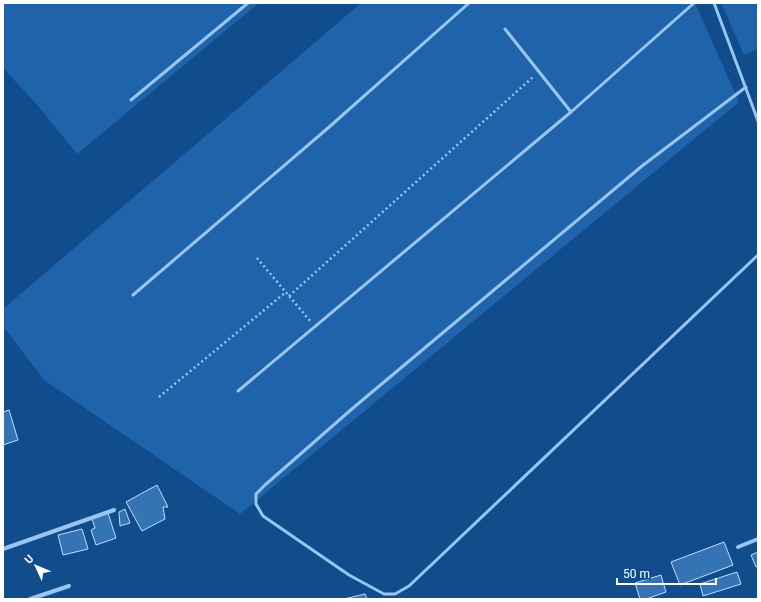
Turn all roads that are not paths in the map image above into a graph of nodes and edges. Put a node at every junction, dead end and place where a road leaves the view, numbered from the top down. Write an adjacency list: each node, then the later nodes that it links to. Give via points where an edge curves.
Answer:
1 (248, 3): 7 (lane)
2 (469, 3): 11 (lane)
3 (694, 3): 8 (lane)
4 (714, 3): 6 (lane)
5 (504, 30): 8 (lane)
6 (746, 87): 9 (lane); 10 (lane, via 642,166 353,408 265,485 256,494 256,504 263,516 349,575 384,594 396,594 409,586)
7 (131, 100)
8 (571, 112): 12 (lane)
9 (758, 120)
10 (758, 255)
11 (133, 295)
12 (238, 392)
13 (114, 510): 16 (street)
14 (758, 539): 15 (street)
15 (738, 547)
16 (3, 549)
17 (69, 586): 18 (street)
18 (30, 599)

